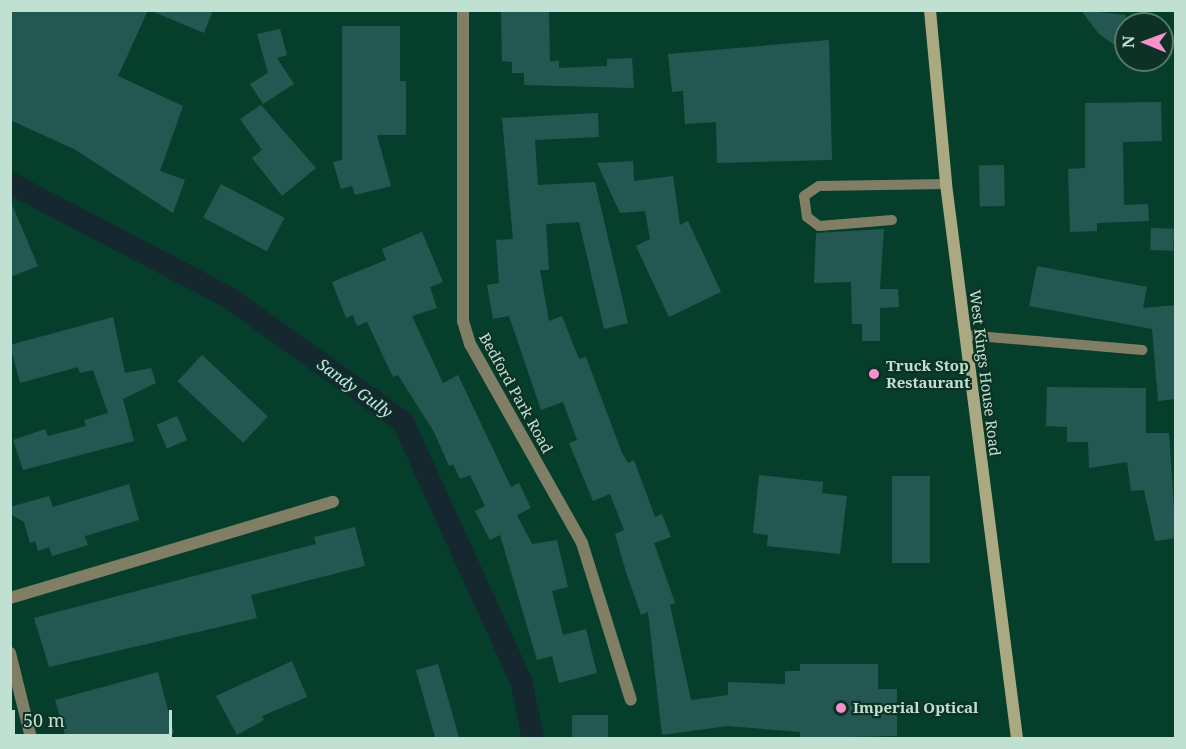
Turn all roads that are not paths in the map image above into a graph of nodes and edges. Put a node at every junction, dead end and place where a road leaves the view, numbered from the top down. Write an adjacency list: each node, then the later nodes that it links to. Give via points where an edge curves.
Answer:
1 (463, 10): 10 (street, Bedford Park Road, via 463,321 470,344 582,543)
2 (930, 10): 3 (main road, West Kings House Road)
3 (946, 184): 4 (lane, via 819,186 804,196 807,217 819,226); 5 (main road, West Kings House Road)
4 (892, 220)
5 (965, 335): 6 (lane); 12 (main road, West Kings House Road)
6 (1142, 350)
7 (333, 502): 8 (street)
8 (10, 598)
9 (10, 653): 11 (street)
10 (631, 700)
11 (31, 738)
12 (1017, 738)

